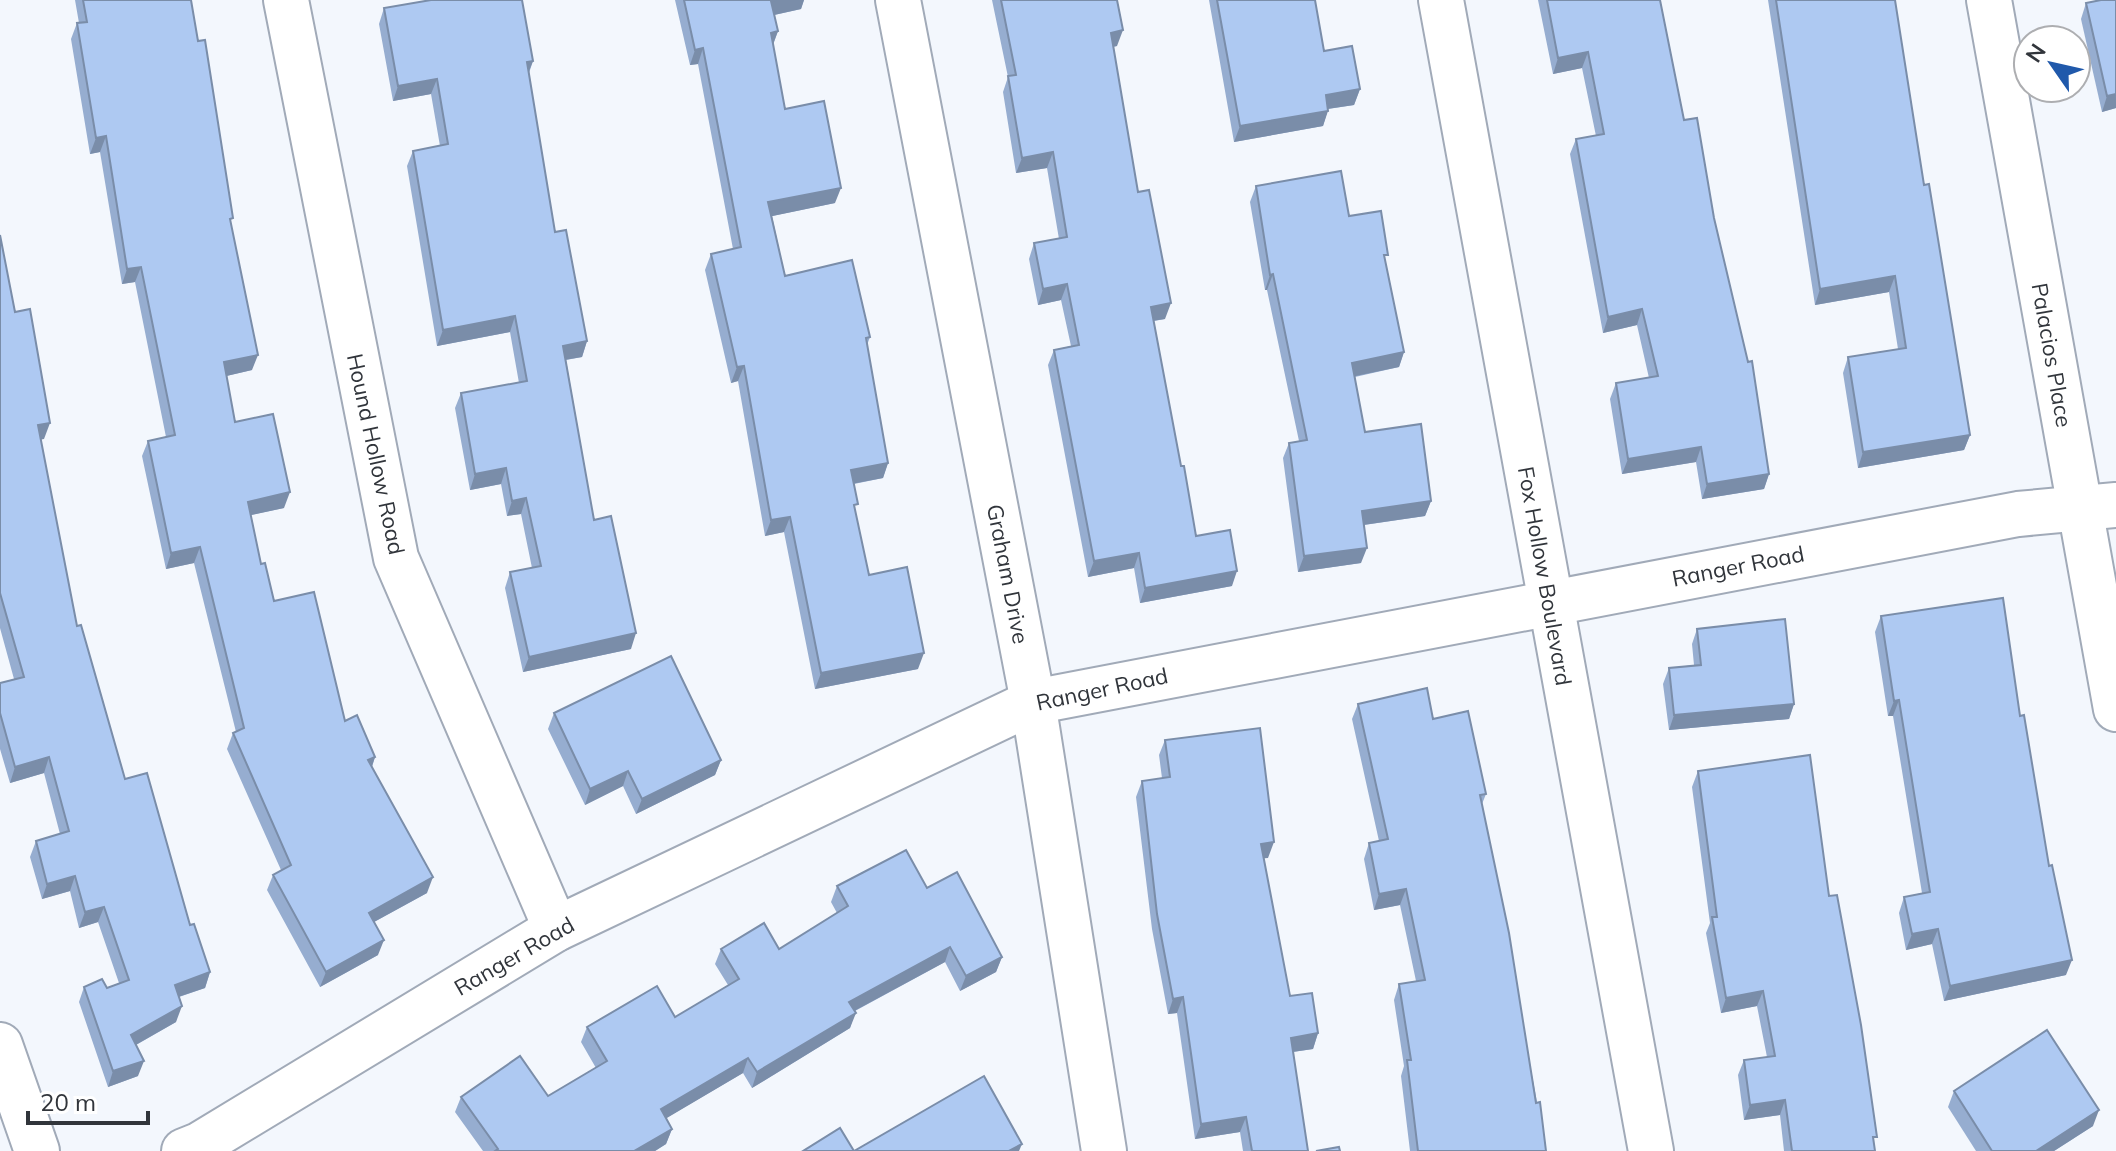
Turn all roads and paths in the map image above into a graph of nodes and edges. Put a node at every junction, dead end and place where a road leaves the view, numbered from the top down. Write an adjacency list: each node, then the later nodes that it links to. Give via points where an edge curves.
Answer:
1 (286, 0): 9 (street, Hound Hollow Road, via 396,558)
2 (898, 0): 7 (street, Graham Drive)
3 (1441, 0): 6 (street, Fox Hollow Boulevard)
4 (1989, 0): 5 (street, Palacios Place)
5 (2098, 507): 6 (street, Ranger Road, via 2018,514); 8 (street, Palacios Place)
6 (1550, 602): 7 (street, Ranger Road); 14 (street, Fox Hollow Boulevard)
7 (1033, 702): 9 (street, Ranger Road); 13 (street, Graham Drive)
8 (2116, 709)
9 (556, 929): 12 (street, Ranger Road)
10 (0, 1045): 11 (street)
11 (37, 1151)
12 (184, 1151)
13 (1104, 1151)
14 (1651, 1151)

